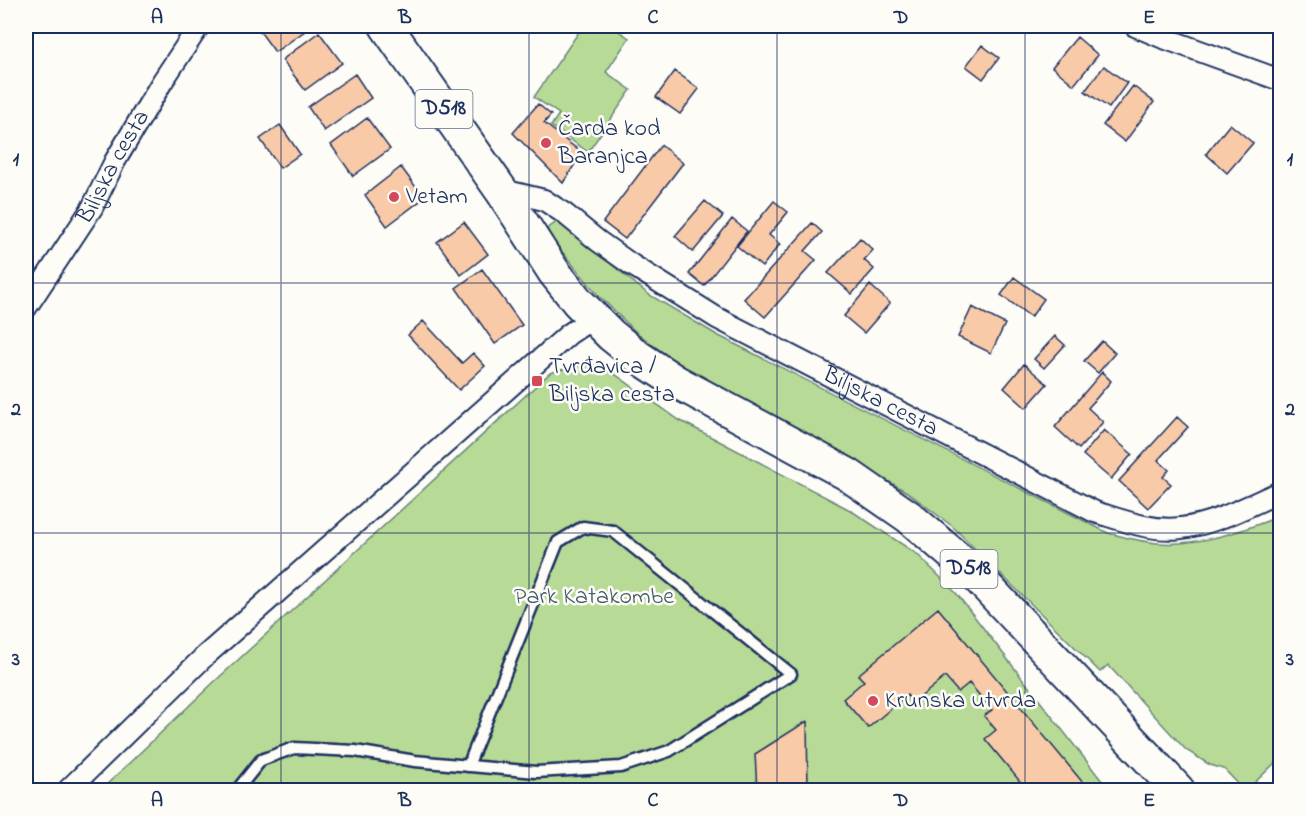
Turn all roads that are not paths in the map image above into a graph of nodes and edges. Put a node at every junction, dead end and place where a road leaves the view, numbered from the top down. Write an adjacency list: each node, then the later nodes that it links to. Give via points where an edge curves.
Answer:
1 (199, 26): 6 (street, Biljska cesta, via 115,161 92,208)
2 (386, 26): 5 (main road, D518)
3 (1135, 26): 4 (street)
4 (1281, 80)
5 (503, 194): 7 (main road, D518, via 554,272); 8 (street, Biljska cesta, via 544,200 632,265 717,318 1095,512 1153,527 1180,529)
6 (26, 308)
7 (593, 318): 10 (street, via 569,334 205,656); 12 (main road, D518, via 637,356 675,381 847,474 909,517 972,571)
8 (1281, 492)
9 (468, 766): 9 (lane, via 536,772 621,767 669,751 791,674 613,531 583,527 558,542); 11 (lane, via 355,751 294,748 261,760)
10 (68, 790)
11 (237, 790)
12 (1178, 790)

